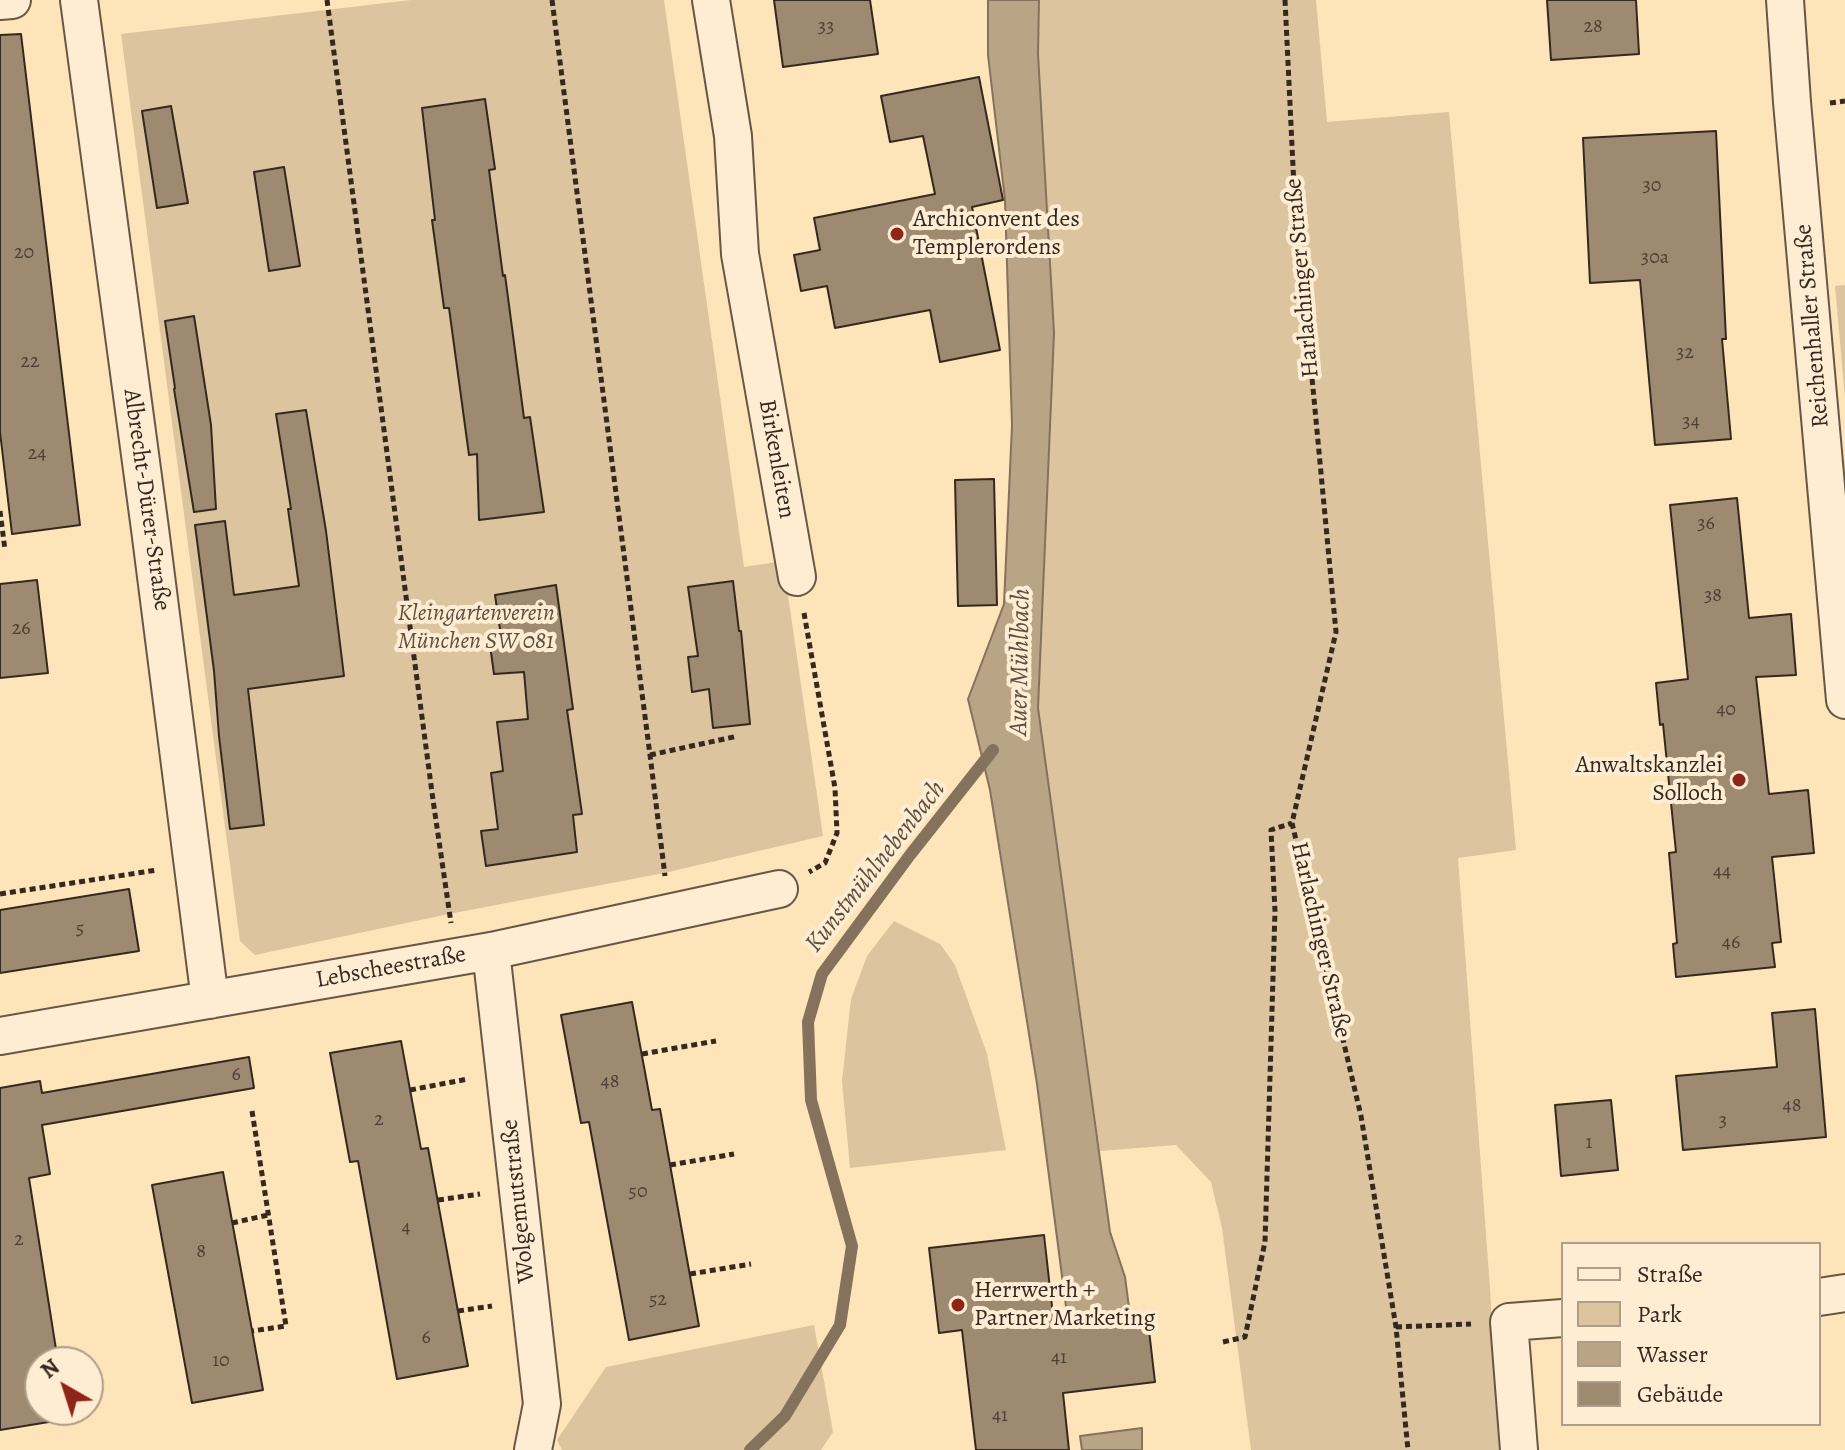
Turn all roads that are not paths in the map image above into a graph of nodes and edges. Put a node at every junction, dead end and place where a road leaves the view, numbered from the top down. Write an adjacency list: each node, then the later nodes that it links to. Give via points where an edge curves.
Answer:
1 (12, 0): 5 (street)
2 (79, 0): 10 (street, Albrecht-Dürer-Straße)
3 (711, 0): 6 (street, Birkenleiten, via 733,136 740,254)
4 (1785, 0): 7 (street, Reichenhaller Straße)
5 (0, 1)
6 (797, 577)
7 (1845, 700)
8 (779, 889): 9 (street, Lebscheestraße)
9 (491, 951): 10 (street, Lebscheestraße); 15 (street, Wolgemutstraße, via 542,1404)
10 (210, 1000): 11 (street, Lebscheestraße)
11 (0, 1036)
12 (1845, 1293): 13 (street)
13 (1821, 1297)
14 (1561, 1318): 16 (street, via 1509,1322)
15 (533, 1450)
16 (1519, 1450)

